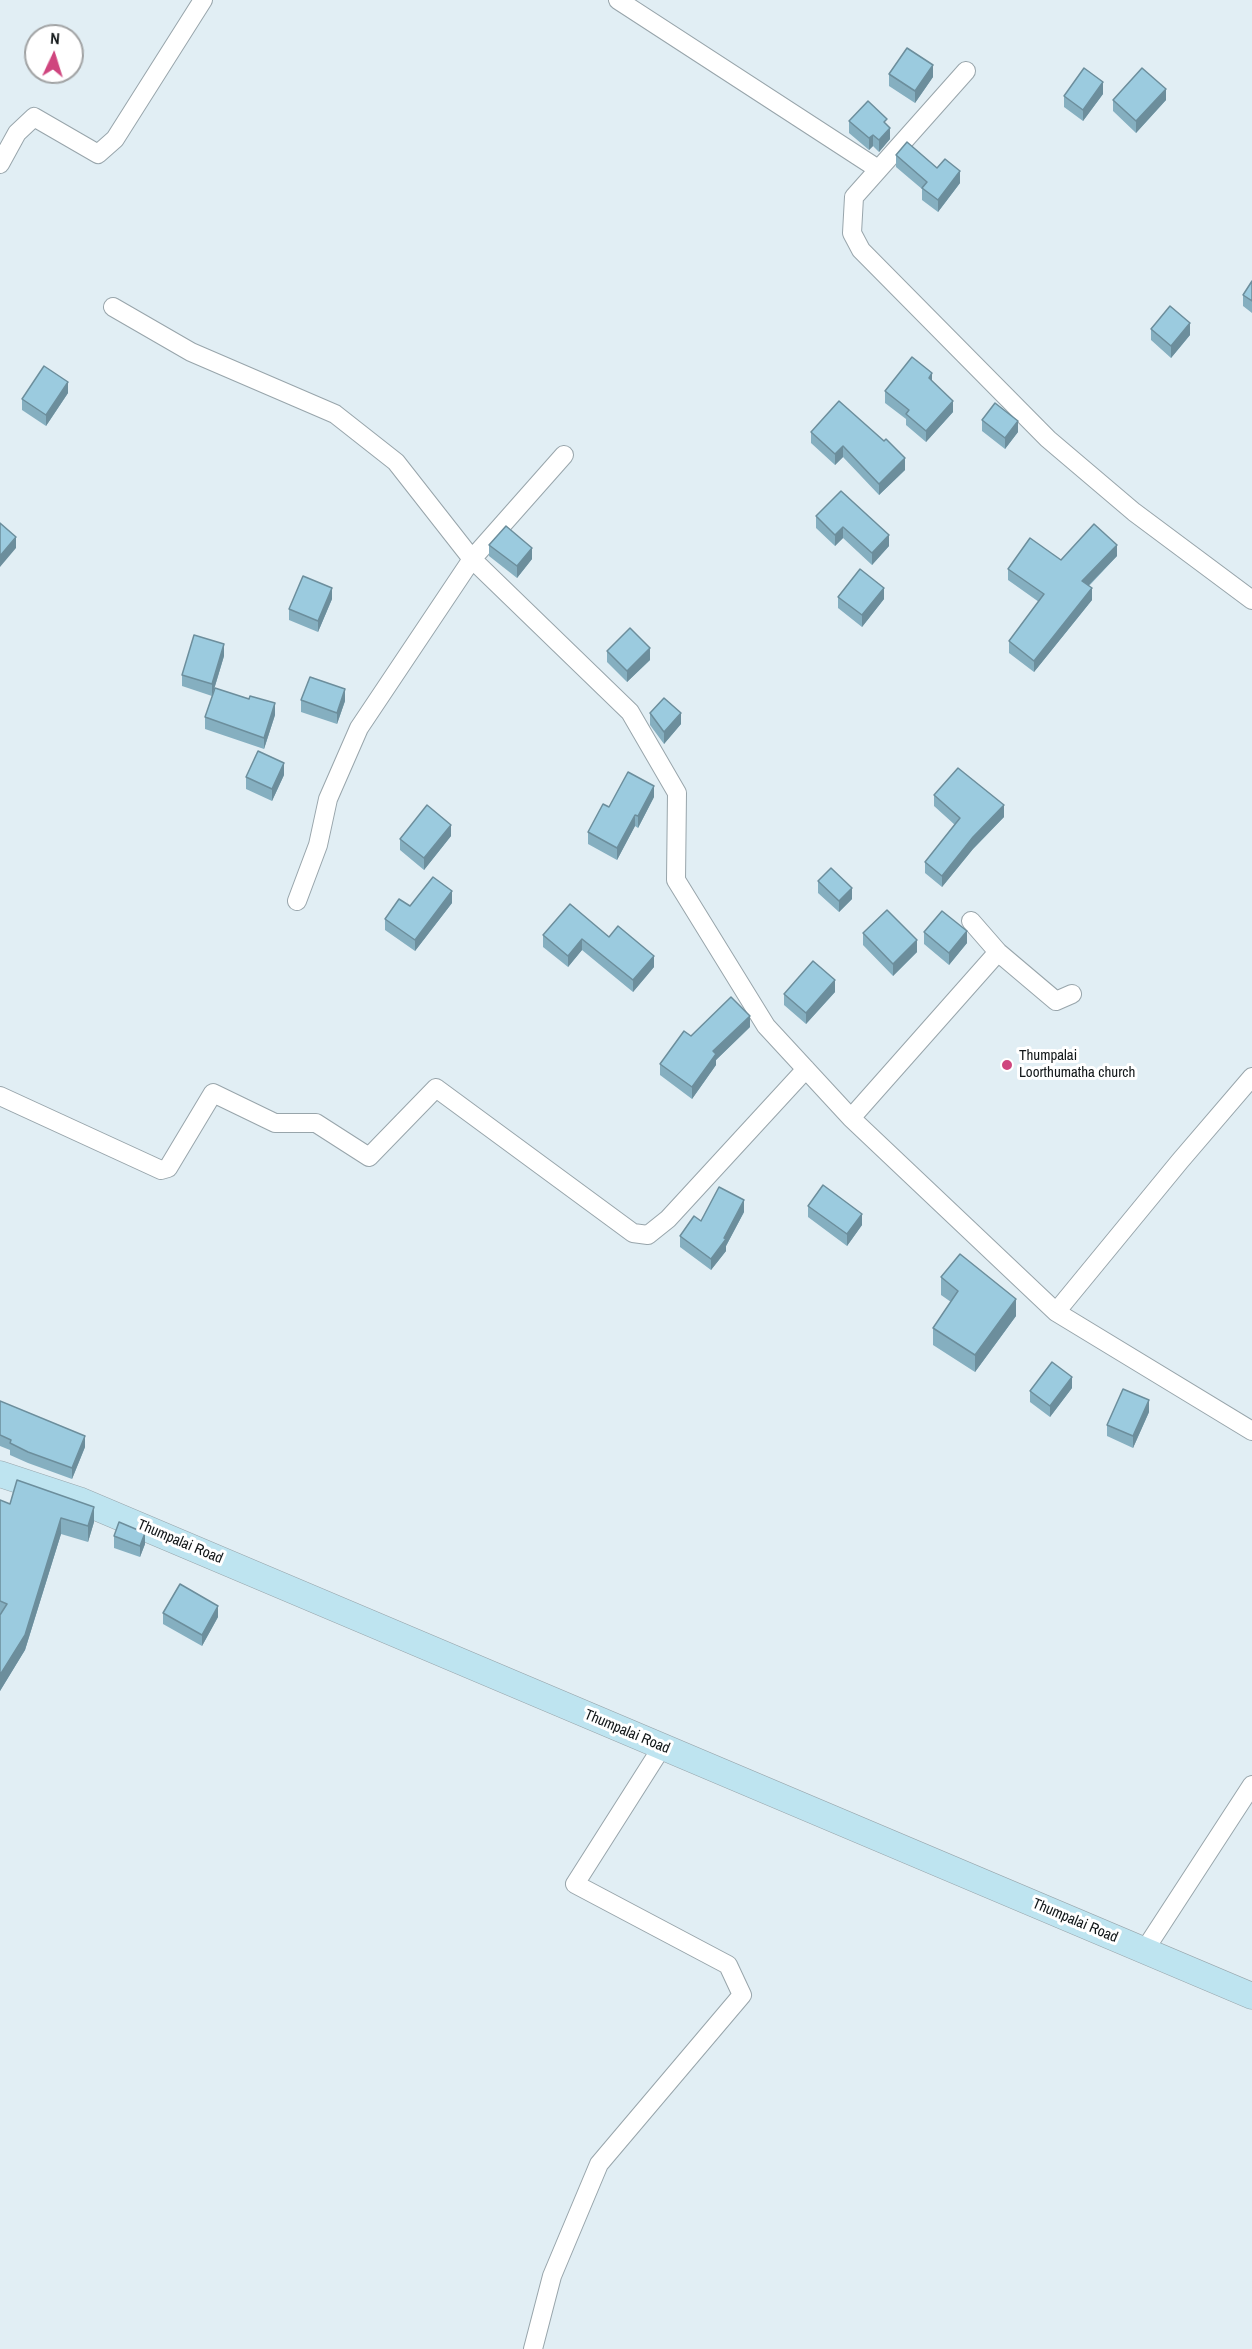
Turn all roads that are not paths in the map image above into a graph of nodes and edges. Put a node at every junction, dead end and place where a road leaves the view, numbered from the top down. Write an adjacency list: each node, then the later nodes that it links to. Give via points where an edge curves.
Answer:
1 (203, 0): 4 (street, via 115,139 98,154 34,117 17,133)
2 (618, 0): 5 (street)
3 (966, 70): 5 (street)
4 (0, 164)
5 (878, 169): 9 (street, via 854,197 852,233 861,249 1048,439 1134,512)
6 (113, 307): 8 (street, via 191,352 334,414 396,462)
7 (564, 455): 8 (street)
8 (472, 559): 10 (street, via 359,728 328,799 318,845); 14 (street, via 630,712 677,793 676,880 766,1026)
9 (1252, 600)
10 (297, 901)
11 (971, 921): 12 (street)
12 (998, 952): 13 (street, via 1056,1001); 17 (street)
13 (1072, 994)
14 (806, 1069): 16 (street, via 668,1219 648,1234 633,1233 436,1088 369,1157 316,1123 275,1123 213,1093 168,1168 161,1170); 17 (street)
15 (1252, 1077): 18 (street)
16 (0, 1096)
17 (851, 1118): 18 (street)
18 (1056, 1312): 19 (street)
19 (1252, 1431)
20 (0, 1474): 21 (street, Thumpalai Road, via 79,1500)
21 (662, 1747): 23 (street, Thumpalai Road); 25 (street, via 575,1884 728,1965 742,1995 598,2164 552,2276)
22 (1252, 1785): 23 (street)
23 (1144, 1951): 24 (street, Thumpalai Road)
24 (1252, 1996)
25 (533, 2349)

